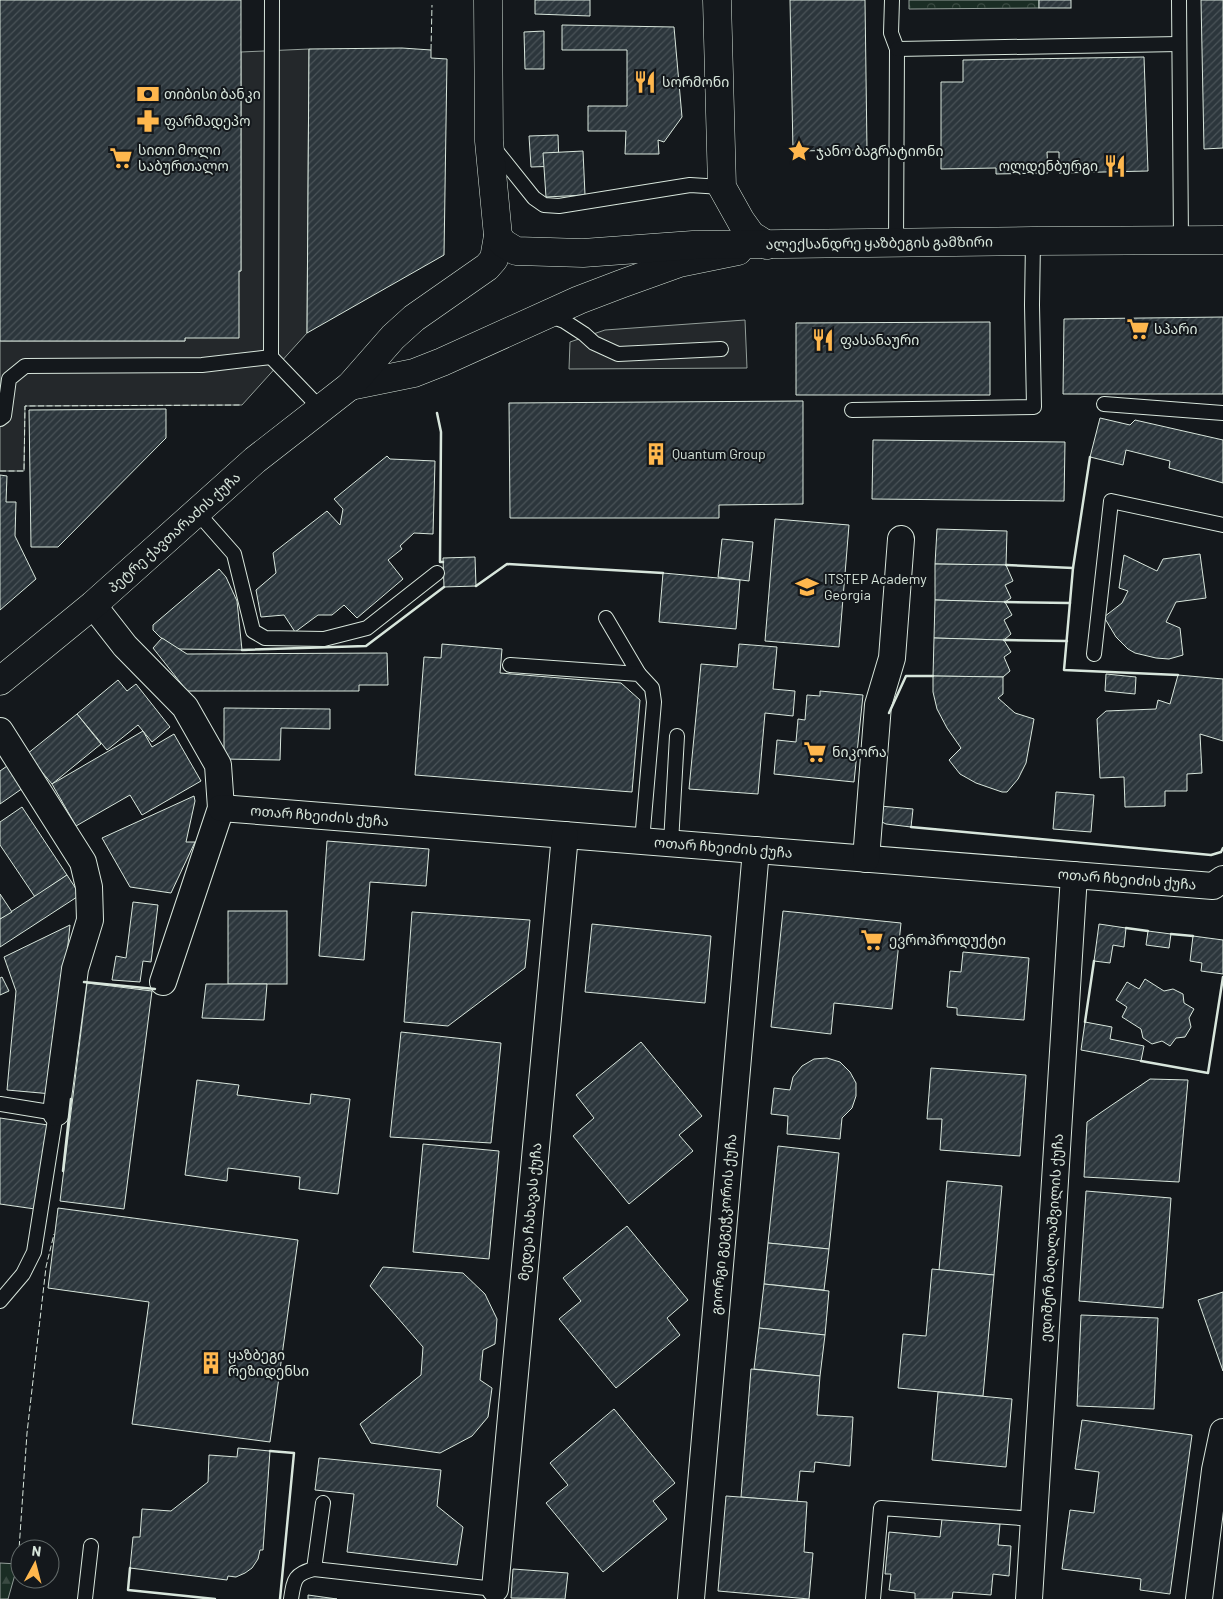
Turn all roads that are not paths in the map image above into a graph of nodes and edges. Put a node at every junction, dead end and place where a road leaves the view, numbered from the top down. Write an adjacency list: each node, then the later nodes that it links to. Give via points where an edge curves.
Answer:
1 (272, 0): 18 (lane)
2 (488, 0): 8 (main road, პეტრე ქავთარაძის ქუჩა)
3 (717, 0): 9 (main road)
4 (892, 0): 7 (lane, via 892,33)
5 (1179, 0): 6 (lane)
6 (1179, 44): 7 (lane); 11 (lane)
7 (897, 49): 14 (lane)
8 (489, 141): 9 (lane, via 534,198 544,205 559,206 690,185); 10 (main road, პეტრე ქავთარაძის ქუჩა)
9 (722, 186): 15 (main road, via 751,235)
10 (498, 236): 15 (main road, via 510,248 530,252 583,253 693,245); 19 (main road, პეტრე ქავთარაძის ქუჩა, via 491,263 414,318)
11 (1181, 240): 12 (main road, ალექსანდრე ყაზბეგის გამზირი); 13 (main road, ალექსანდრე ყაზბეგის გამზირი)
12 (1223, 240)
13 (1033, 241): 14 (main road, ალექსანდრე ყაზბეგის გამზირი); 22 (lane, via 1034,407)
14 (896, 243): 15 (main road, ალექსანდრე ყაზბეგის გამზირი)
15 (767, 246): 16 (main road, ალექსანდრე ყაზბეგის გამზირი, via 679,263)
16 (548, 314): 17 (lane, via 618,354); 19 (main road, პეტრე ქავთარაძის ქუჩა, via 414,373)
17 (721, 349)
18 (271, 356): 21 (lane); 24 (lane, via 202,365 25,366 8,379 4,416)
19 (350, 386): 21 (main road, პეტრე ქავთარაძის ქუჩა)
20 (1104, 404): 23 (lane)
21 (320, 408): 25 (main road, პეტრე ქავთარაძის ქუჩა)
22 (852, 410)
23 (1223, 414)
24 (0, 419)
25 (197, 512): 28 (lane, via 234,554 253,631 265,638 324,639 367,628); 29 (main road, პეტრე ქავთარაძის ქუჩა)
26 (1223, 524): 31 (lane, via 1111,501)
27 (901, 539): 42 (street, via 892,658 878,705)
28 (437, 573)
29 (93, 605): 34 (main road, პეტრე ქავთარაძის ქუჩა); 37 (street, via 125,646 185,708 218,765)
30 (606, 618): 33 (lane)
31 (1094, 654)
32 (510, 665): 33 (lane)
33 (639, 674): 39 (lane, via 652,688 654,702)
34 (0, 681)
35 (0, 731): 47 (street, via 82,862 89,887 90,920 75,970)
36 (678, 736): 40 (lane)
37 (221, 808): 38 (street, ოთარ ჩხეიძის ქუჩა); 45 (street)
38 (565, 835): 39 (street, ოთარ ჩხეიძის ქუჩა); 54 (street, მედეა ჩახავას ქუჩა)
39 (642, 841): 40 (street, ოთარ ჩხეიძის ქუჩა)
40 (671, 843): 41 (street, ოთარ ჩხეიძის ქუჩა)
41 (756, 850): 42 (street, ოთარ ჩხეიძის ქუჩა); 57 (street, გიორგი გეგეჭკორის ქუჩა)
42 (866, 859): 43 (street, ოთარ ჩხეიძის ქუჩა)
43 (1074, 875): 44 (street, ოთარ ჩხეიძის ქუჩა, via 1213,886); 51 (street, ედიშერ მაღალაშვილის ქუჩა)
44 (1223, 879)
45 (163, 982)
46 (0, 1104): 47 (lane)
47 (56, 1112): 48 (lane, via 34,1252 23,1274)
48 (0, 1301)
49 (1223, 1432): 60 (street)
50 (322, 1503): 53 (lane)
51 (1035, 1519): 58 (lane, via 881,1508); 59 (street, ედიშერ მაღალაშვილის ქუჩა)
52 (91, 1546): 55 (lane)
53 (314, 1569): 54 (lane); 56 (lane, via 302,1572 294,1580)
54 (495, 1589)
55 (85, 1599)
56 (291, 1599)
57 (691, 1599)
58 (873, 1599)
59 (1029, 1599)
60 (1198, 1599)

